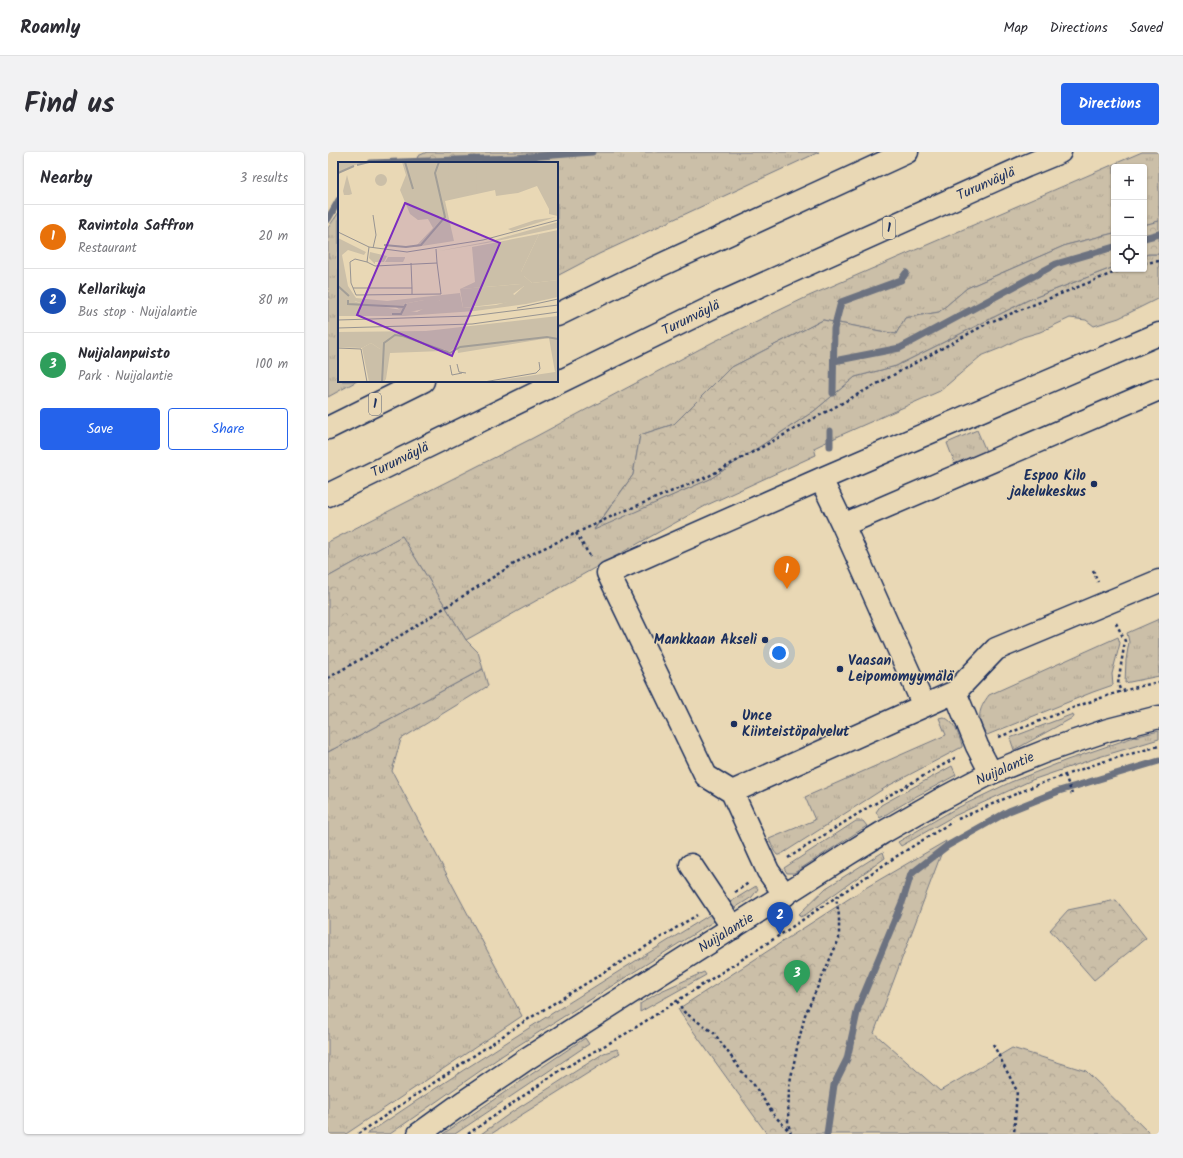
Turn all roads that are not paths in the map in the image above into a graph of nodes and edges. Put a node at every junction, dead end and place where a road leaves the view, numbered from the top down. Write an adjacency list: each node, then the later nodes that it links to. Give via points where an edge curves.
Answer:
1 (907, 152): 3 (main road)
2 (1060, 152): 9 (main road, Turunväylä / 1, via 719,304)
3 (558, 315)
4 (1159, 334): 8 (main road)
5 (421, 382): 7 (main road, 1)
6 (1159, 389): 10 (main road)
7 (328, 428)
8 (821, 479): 10 (main road); 16 (main road, via 608,573 706,776)
9 (328, 495)
10 (843, 525): 13 (main road)
11 (1159, 581): 12 (main road, via 996,649)
12 (955, 692): 13 (main road); 15 (main road, via 977,746)
13 (924, 706): 16 (main road)
14 (1159, 717): 15 (main road, Nuijalantie, via 1108,730)
15 (991, 772): 18 (main road, Nuijalantie, via 882,833)
16 (732, 792): 18 (main road, via 768,871)
17 (691, 865): 19 (main road)
18 (785, 895): 19 (main road, Nuijalantie)
19 (733, 928): 20 (main road, Nuijalantie, via 528,1058)
20 (419, 1134)

